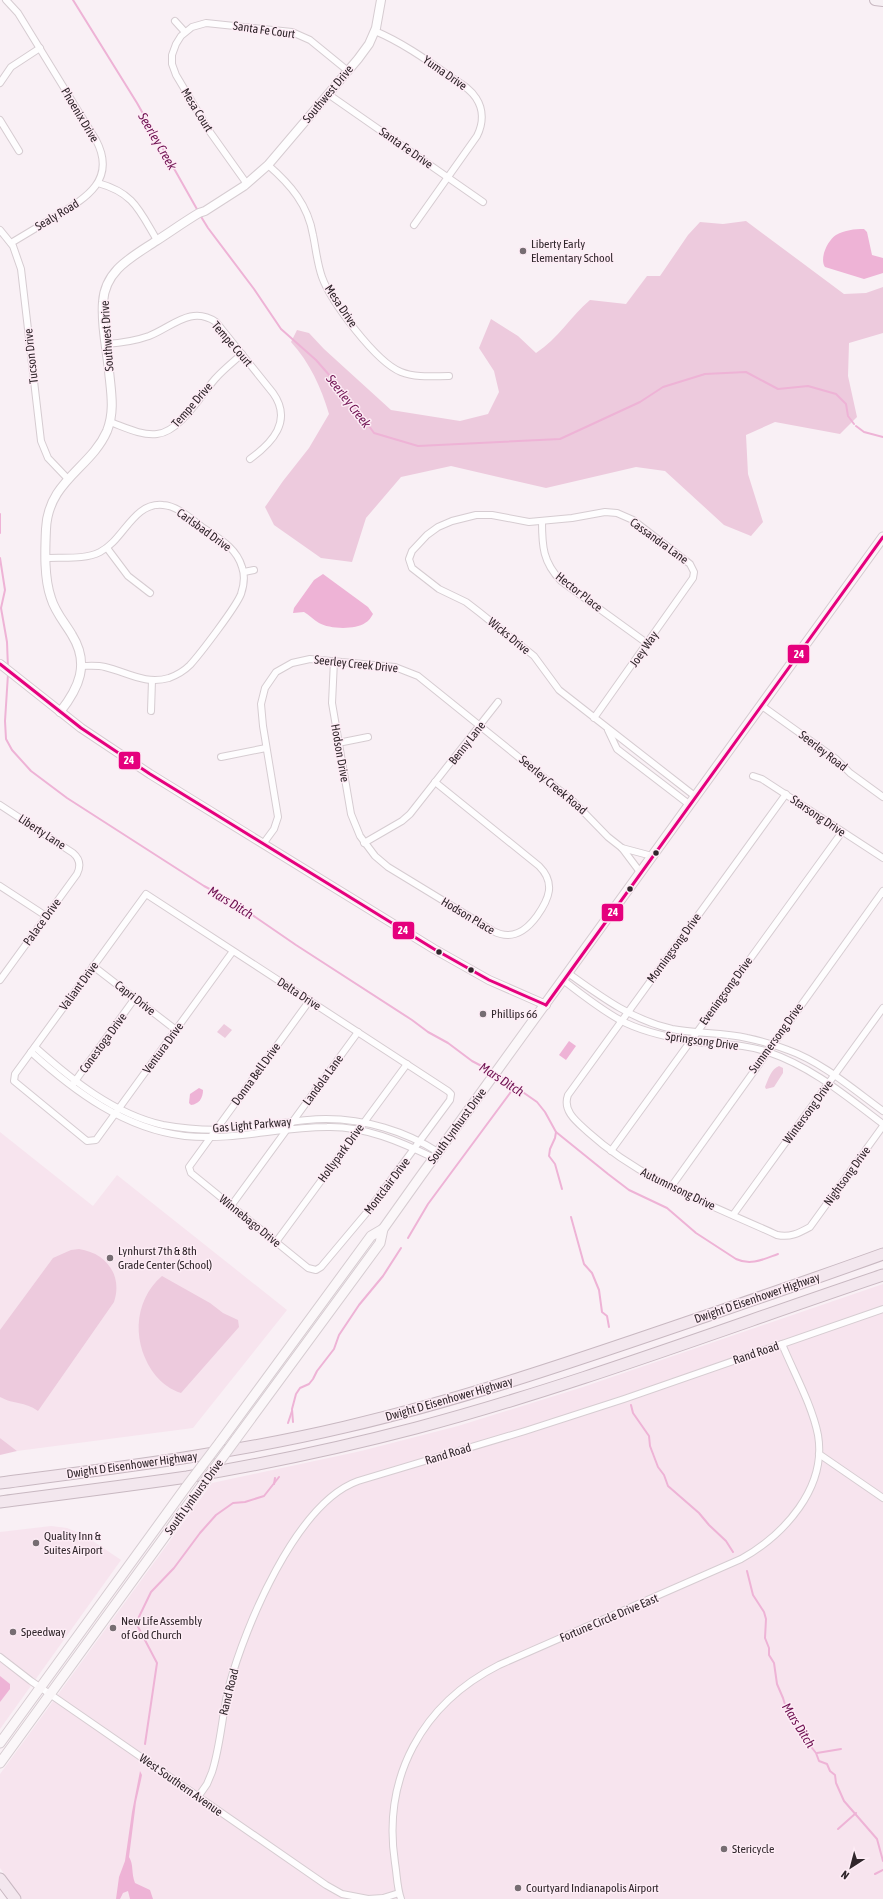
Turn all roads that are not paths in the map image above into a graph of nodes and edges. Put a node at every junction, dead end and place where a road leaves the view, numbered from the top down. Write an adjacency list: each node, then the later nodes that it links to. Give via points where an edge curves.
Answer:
1 (6, 0): 8 (street, Phoenix Drive, via 15,8)
2 (381, 0): 6 (street, Southwest Drive)
3 (875, 0): 4 (main road)
4 (883, 1)
5 (175, 21): 7 (street)
6 (375, 31): 9 (street, Southwest Drive, via 364,52); 15 (street, Yuma Drive, via 407,46 466,88 478,102 482,116 480,131)
7 (185, 32): 9 (street, Santa Fe Court, via 206,23 292,32 310,40); 17 (street, Mesa Court, via 178,39 174,49 174,70 210,132)
8 (40, 48): 10 (street, via 13,65); 16 (street, Phoenix Drive, via 100,148 103,166)
9 (348, 71): 11 (street, Southwest Drive)
10 (0, 83)
11 (328, 94): 14 (street, Southwest Drive); 15 (street, Santa Fe Drive)
12 (0, 120): 13 (street)
13 (18, 151)
14 (268, 164): 17 (street, Southwest Drive); 25 (street, Mesa Drive, via 288,182 300,199 310,221 320,269 329,291 376,353 389,366 402,373)
15 (448, 178): 18 (street, Santa Fe Drive); 19 (street, Yuma Drive)
16 (98, 183): 21 (street, via 126,194); 22 (street, Sealy Road, via 86,197)
17 (247, 184): 21 (street, Southwest Drive)
18 (483, 202)
19 (414, 226)
20 (0, 230): 22 (street, Tucson Drive)
21 (157, 240): 23 (street, Southwest Drive, via 123,262 110,278 103,301)
22 (11, 243): 28 (street, Tucson Drive, via 19,260 22,275 40,435 48,458)
23 (106, 344): 24 (street, Tempe Court, via 138,340 183,318 198,315 216,322); 26 (street, Southwest Drive, via 112,405)
24 (242, 354): 26 (street, Tempe Drive, via 218,375 179,423 167,432 147,434); 27 (street, Tempe Court, via 275,396 281,413 280,425 274,436)
25 (449, 376)
26 (110, 422): 28 (street, Southwest Drive, via 101,441)
27 (250, 459)
28 (68, 479): 32 (street, Southwest Drive, via 55,496 48,515)
29 (542, 521): 35 (street, Cassandra Lane, via 605,512 616,513 633,520 678,553 690,564 694,572); 37 (street, Hector Place, via 542,542 551,570 561,581); 46 (street, Wicks Drive, via 529,522 492,515 476,515 452,521 427,535 412,551 409,559 412,568 439,589 466,602 534,656 558,690)
30 (883, 537): 43 (main road, South Lynhurst Drive)
31 (107, 548): 32 (street, Carlsbad Drive, via 88,556); 34 (street, Carlsbad Drive, via 142,511 156,505 167,506 178,510 231,548 240,559); 36 (street, via 128,576)
32 (46, 558): 40 (street, Southwest Drive, via 50,597 76,643)
33 (254, 570): 34 (street)
34 (244, 572): 41 (street, via 241,594 187,667 169,678)
35 (693, 578): 37 (street, Joey Way)
36 (150, 593)
37 (648, 644): 46 (street, Joey Way)
38 (334, 661): 47 (street, Seerley Creek Drive, via 395,667 409,671); 50 (street, Hodson Drive, via 331,700); 51 (street, Seerley Creek Drive, via 301,660 286,665 272,677 265,688 261,704)
39 (0, 664): 45 (street)
40 (81, 666): 41 (street, via 104,666 134,677); 45 (street, Southwest Drive, via 76,689)
41 (152, 680): 44 (street)
42 (498, 702): 47 (street, Benny Lane)
43 (762, 706): 56 (street, Seerley Road); 57 (main road, South Lynhurst Drive)
44 (151, 711)
45 (60, 712): 62 (street, via 101,743)
46 (594, 718): 48 (street, Wicks Drive)
47 (480, 726): 54 (street, Benny Lane); 63 (street, Seerley Creek Road, via 573,800)
48 (607, 729): 57 (street, Wicks Drive); 59 (street, Wicks Drive, via 617,749)
49 (368, 737): 50 (street)
50 (338, 743): 61 (street, Hodson Drive, via 353,820)
51 (266, 748): 52 (street); 62 (street, Seerley Creek Drive, via 278,817 274,829)
52 (221, 757)
53 (753, 776): 55 (street, Starsong Drive)
54 (435, 782): 61 (street, Benny Lane, via 405,819); 61 (street, Hodson Place, via 539,866 546,875 550,888 548,900 527,929 508,936 493,932 388,867)
55 (786, 794): 60 (street, Starsong Drive); 80 (street, Morningsong Drive)
56 (883, 796)
57 (696, 797): 59 (main road, South Lynhurst Drive)
58 (0, 805): 66 (street, Liberty Lane, via 73,853)
59 (690, 805): 64 (main road, South Lynhurst Drive)
60 (842, 832): 65 (street, Starsong Drive); 84 (street, Eveningsong Drive)
61 (364, 843)
62 (263, 844): 78 (street, via 452,959 489,980)
63 (622, 848): 64 (street, Seerley Creek Road); 67 (street, Seerley Creek Road)
64 (652, 856): 67 (main road, South Lynhurst Drive)
65 (883, 858)
66 (80, 862): 71 (street, Palace Drive, via 77,874)
67 (640, 872): 74 (main road, South Lynhurst Drive)
68 (0, 886): 71 (street)
69 (883, 891): 86 (street, Summersong Drive)
70 (146, 894): 72 (street, Delta Drive); 73 (street, Valiant Drive)
71 (46, 916): 75 (street, Palace Drive)
72 (233, 951): 77 (street, Delta Drive); 82 (street, Ventura Drive)
73 (93, 966): 76 (street, Capri Drive); 87 (street, Valiant Drive)
74 (565, 976): 78 (main road, South Lynhurst Drive); 80 (street, Springsong Drive); 81 (street, Springsong Drive)
75 (0, 980)
76 (135, 998): 82 (street, Capri Drive); 92 (street, Conestoga Drive)
77 (310, 1000): 83 (street, Delta Drive); 103 (street, Donna Bell Drive)
78 (546, 1005): 111 (main road, South Lynhurst Drive)
79 (883, 1008): 91 (street, Wintersong Drive)
80 (627, 1012): 81 (street, Morningsong Drive); 84 (street, Springsong Drive, via 671,1029)
81 (621, 1021): 85 (street, Springsong Drive); 96 (street, Morningsong Drive)
82 (176, 1030): 97 (street, Ventura Drive)
83 (358, 1032): 90 (street, Delta Drive); 100 (street, Landola Lane)
84 (696, 1033): 85 (street, Eveningsong Drive); 86 (street, Springsong Drive, via 747,1037)
85 (690, 1041): 89 (street, Springsong Drive, via 735,1045); 110 (street, Eveningsong Drive)
86 (772, 1044): 89 (street, Summersong Drive); 91 (street, Springsong Drive, via 791,1051)
87 (35, 1047): 88 (street, Valiant Drive); 92 (street, Gas Light Parkway)
88 (31, 1052): 94 (street, Gas Light Parkway); 107 (street, Valiant Drive, via 15,1074 16,1084 87,1141)
89 (767, 1052): 93 (street, Springsong Drive, via 794,1062); 113 (street, Summersong Drive)
90 (407, 1064): 95 (street, Delta Drive); 101 (street, Hollypark Drive)
91 (834, 1075): 93 (street, Wintersong Drive); 98 (street, Springsong Drive)
92 (75, 1081): 94 (street, Conestoga Drive); 97 (street, Gas Light Parkway)
93 (829, 1083): 102 (street, Springsong Drive); 115 (street, Wintersong Drive)
94 (71, 1087): 99 (street, Gas Light Parkway, via 92,1102)
95 (451, 1095): 108 (street, Montclair Drive)
96 (565, 1102): 110 (street, Autumnsong Drive, via 574,1118)
97 (120, 1109): 99 (street, Ventura Drive); 103 (street, Gas Light Parkway, via 163,1124)
98 (883, 1111)
99 (116, 1114): 106 (street, Gas Light Parkway, via 152,1129 185,1136); 107 (street, Ventura Drive, via 97,1138)
100 (292, 1122): 101 (street, Gas Light Parkway, via 325,1119); 103 (street, Gas Light Parkway); 104 (street, Landola Lane)
101 (363, 1123): 105 (street, Hollypark Drive); 108 (street, Gas Light Parkway)
102 (883, 1125): 116 (street, Nightsong Drive)
103 (216, 1129): 106 (street, Donna Bell Drive)
104 (286, 1130): 105 (street, Gas Light Parkway, via 328,1127); 106 (street, Gas Light Parkway); 114 (street, Landola Lane)
105 (357, 1130): 109 (street, Gas Light Parkway, via 383,1136); 118 (street, Hollypark Drive)
106 (209, 1137): 112 (street, Donna Bell Drive)
107 (91, 1141)
108 (420, 1141): 109 (street, Montclair Drive); 111 (street, Gas Light Parkway)
109 (414, 1149): 111 (street, Gas Light Parkway); 120 (street, Montclair Drive, via 350,1234 321,1267)
110 (611, 1151): 113 (street, Autumnsong Drive, via 636,1169)
111 (436, 1155): 117 (main road, South Lynhurst Drive)
112 (189, 1168): 114 (street, Winnebago Drive, via 191,1173)
113 (671, 1187): 115 (street, Autumnsong Drive)
114 (231, 1206): 118 (street, Winnebago Drive)
115 (734, 1215): 116 (street, Autumnsong Drive, via 785,1237)
116 (810, 1227)
117 (383, 1229): 129 (main road, South Lynhurst Drive, bridge, via 371,1236); 130 (main road, South Lynhurst Drive, bridge, via 380,1243)
118 (276, 1242): 120 (street, Winnebago Drive)
119 (883, 1254): 125 (highway, Dwight D Eisenhower Highway, via 556,1368 408,1411 344,1427 184,1459)
120 (314, 1270)
121 (883, 1275): 127 (highway, Dwight D Eisenhower Highway, via 550,1389 415,1428 238,1468)
122 (883, 1309): 123 (street, Rand Road)
123 (782, 1344): 124 (street, Fortune Circle Drive East, via 815,1423); 133 (street, Rand Road, via 532,1429 358,1481 330,1497 292,1545 254,1615 231,1679 212,1772)
124 (819, 1454): 126 (street); 135 (street, Fortune Circle Drive East, via 815,1479 800,1506 781,1530 754,1552 499,1665 474,1679 443,1705 415,1742 404,1765 397,1789 392,1836)
125 (0, 1483)
126 (883, 1498)
127 (0, 1502)
128 (0, 1657): 129 (street, West Southern Avenue)
129 (40, 1688): 130 (street, West Southern Avenue); 131 (main road, South Lynhurst Drive)
130 (50, 1694): 132 (main road, South Lynhurst Drive); 133 (street, West Southern Avenue)
131 (0, 1743)
132 (0, 1763)
133 (198, 1797): 137 (street, West Southern Avenue, via 331,1888)
134 (0, 1879): 136 (highway)
135 (400, 1896): 137 (street, West Southern Avenue)
136 (15, 1899)
137 (368, 1899)

